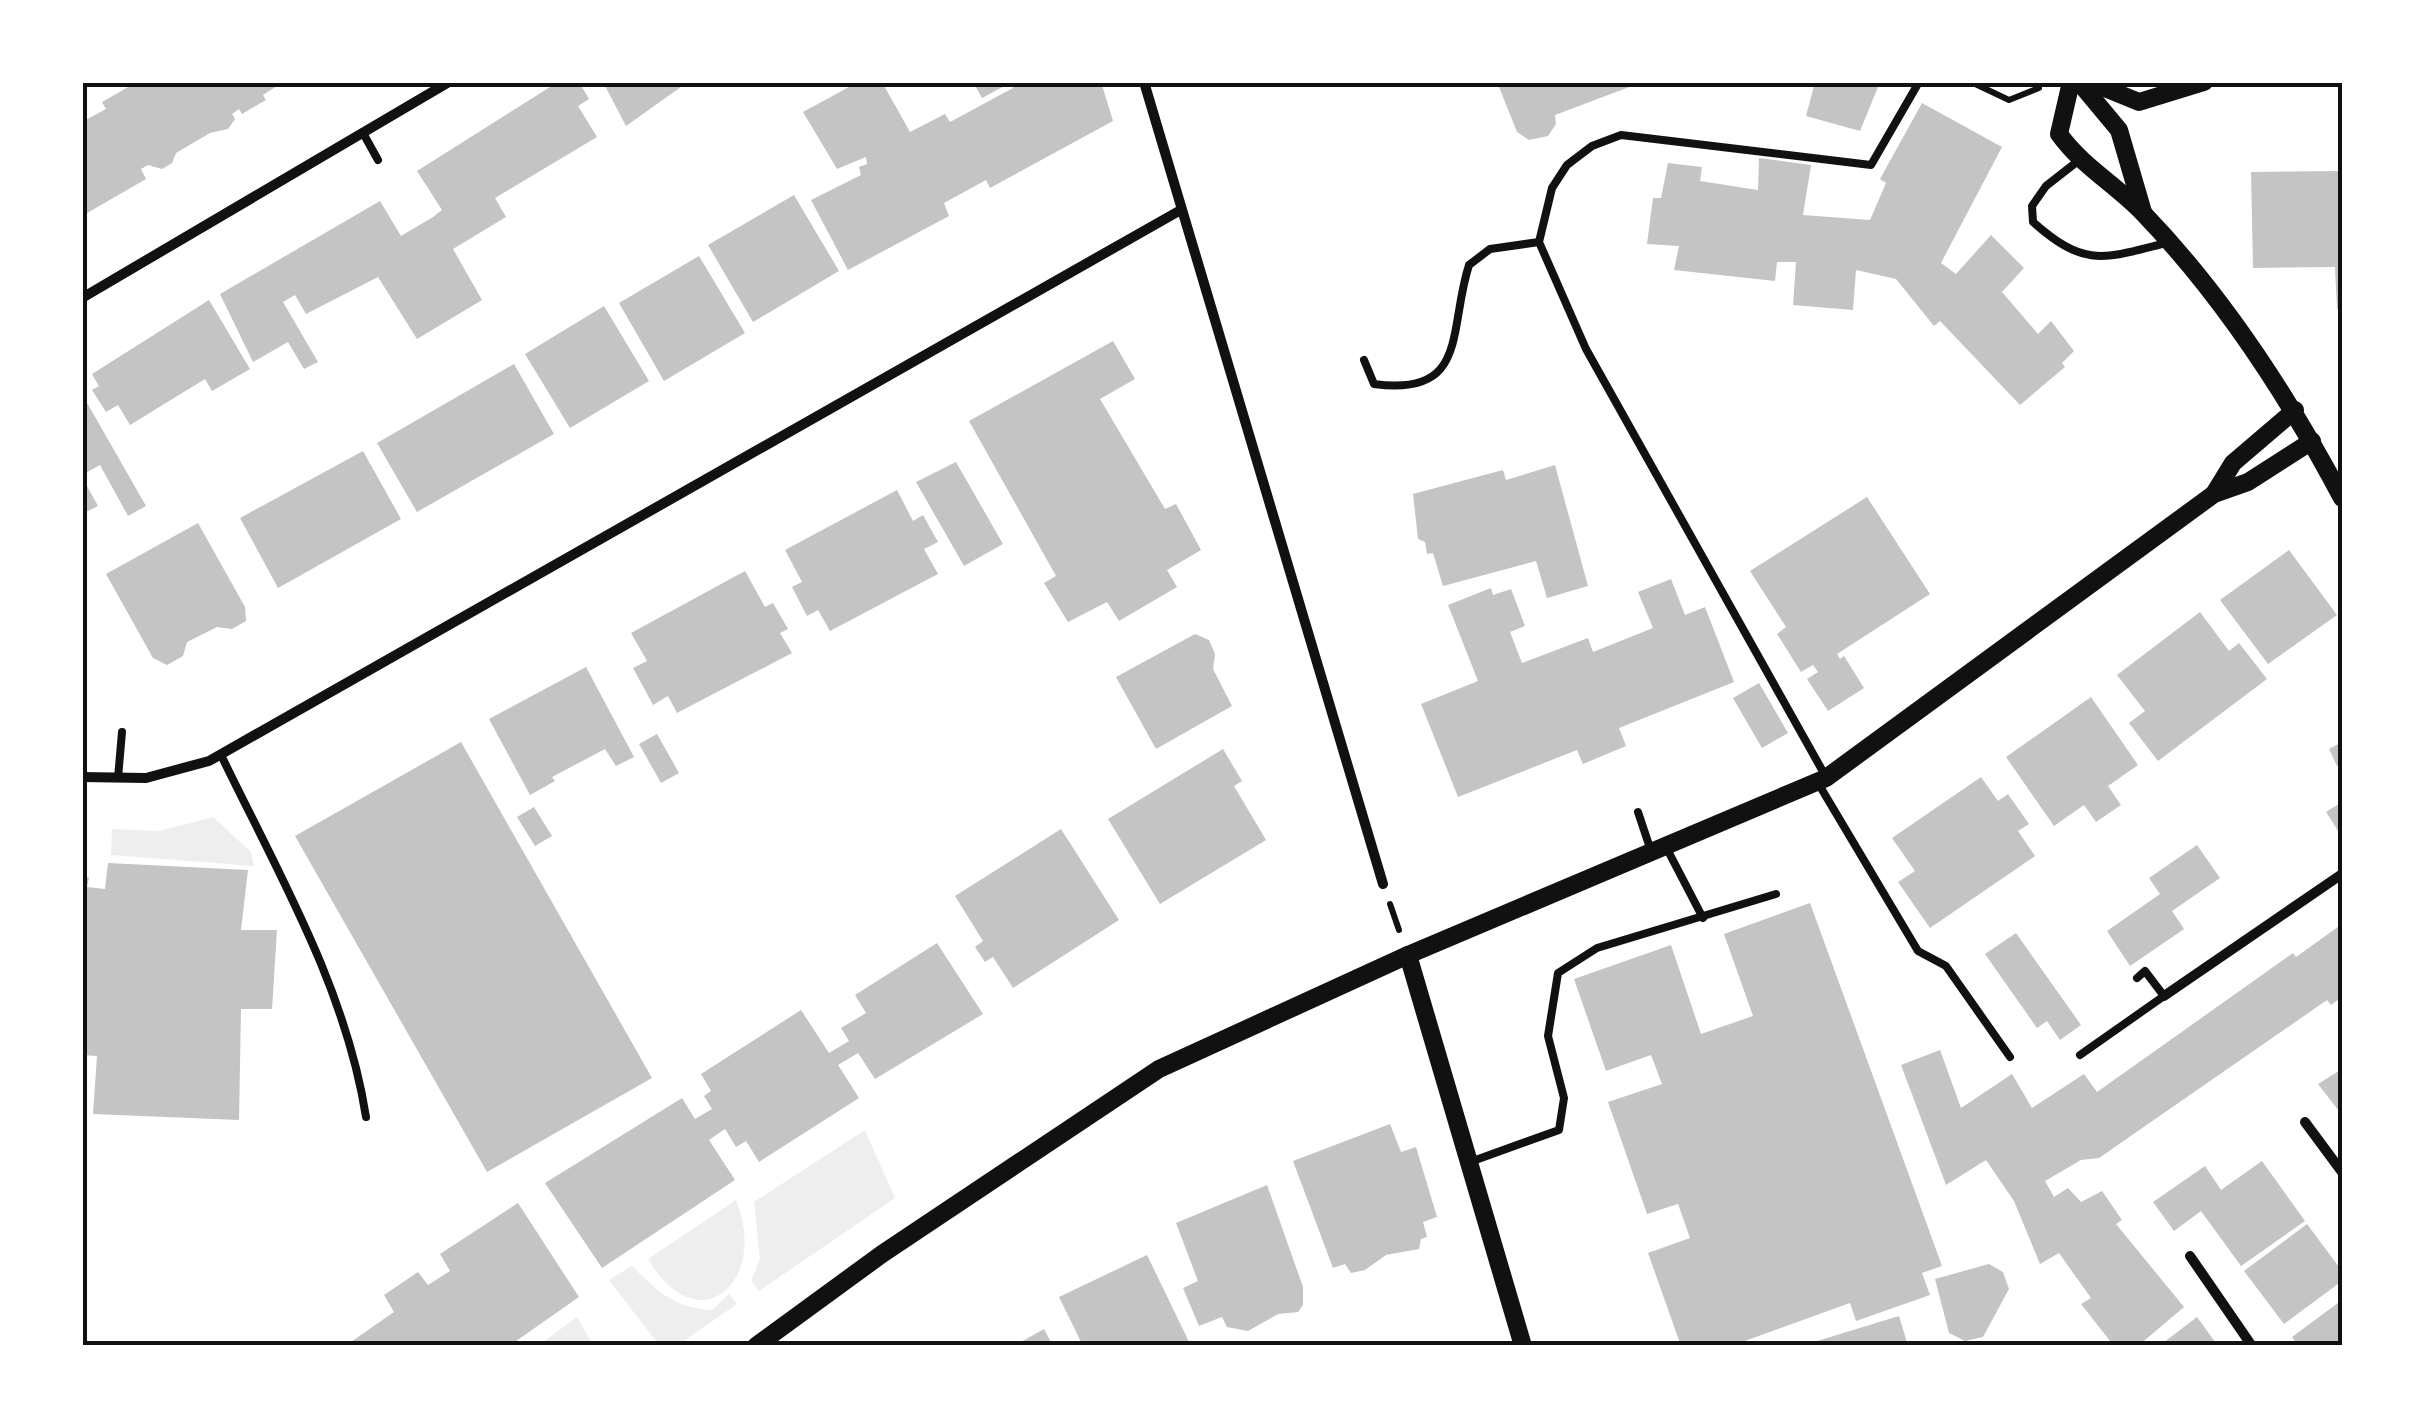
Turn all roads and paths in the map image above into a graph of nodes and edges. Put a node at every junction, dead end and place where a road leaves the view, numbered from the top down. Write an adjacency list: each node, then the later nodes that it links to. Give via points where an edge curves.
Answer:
1 (450, 82): 9 (street)
2 (1144, 82): 12 (street)
3 (1920, 82): 14 (lane, via 1870,165 1621,135 1592,146 1552,188)
4 (1971, 82): 5 (path, via 2009,100)
5 (2054, 82)
6 (2075, 82): 11 (street, via 2059,134); 13 (street, via 2118,130)
7 (2090, 82): 8 (street, via 2139,102)
8 (2204, 82)
9 (363, 134): 10 (lane); 16 (street)
10 (378, 160)
11 (2078, 161): 13 (street); 15 (lane, via 2046,186 2032,206 2033,222 2063,248 2098,260)
12 (1178, 211): 23 (street); 30 (street)
13 (2143, 212): 15 (street)
14 (1539, 242): 17 (lane, via 1490,249 1469,265 1450,360 1432,378 1409,388 1374,384); 26 (lane, via 1586,349)
15 (2166, 243): 18 (street)
16 (82, 298)
17 (1364, 360)
18 (2295, 410): 19 (street); 20 (street, via 2233,463)
19 (2312, 442): 20 (street, via 2248,482); 21 (street)
20 (2214, 494): 26 (street)
21 (2342, 498)
22 (122, 732): 25 (lane)
23 (221, 755): 25 (street, via 146,778); 38 (lane, via 319,957 360,1076)
24 (82, 776): 25 (street)
25 (118, 778)
26 (1822, 780): 28 (street); 37 (lane, via 1918,951 1946,966)
27 (1638, 812): 28 (lane)
28 (1658, 848): 32 (lane); 33 (street)
29 (2342, 874): 35 (street)
30 (1383, 884): 33 (path)
31 (1776, 894): 32 (lane)
32 (1703, 918): 40 (lane, via 1597,948 1558,974 1548,1036 1564,1098 1560,1130)
33 (1408, 955): 40 (street); 43 (street, via 1159,1070)
34 (2136, 978): 35 (lane, via 2146,971)
35 (2164, 996): 36 (lane)
36 (2080, 1055)
37 (2010, 1057)
38 (366, 1117)
39 (2305, 1122): 41 (street)
40 (1470, 1162): 44 (street)
41 (2342, 1172)
42 (2190, 1256): 45 (street)
43 (756, 1346)
44 (1523, 1346)
45 (2252, 1346)

